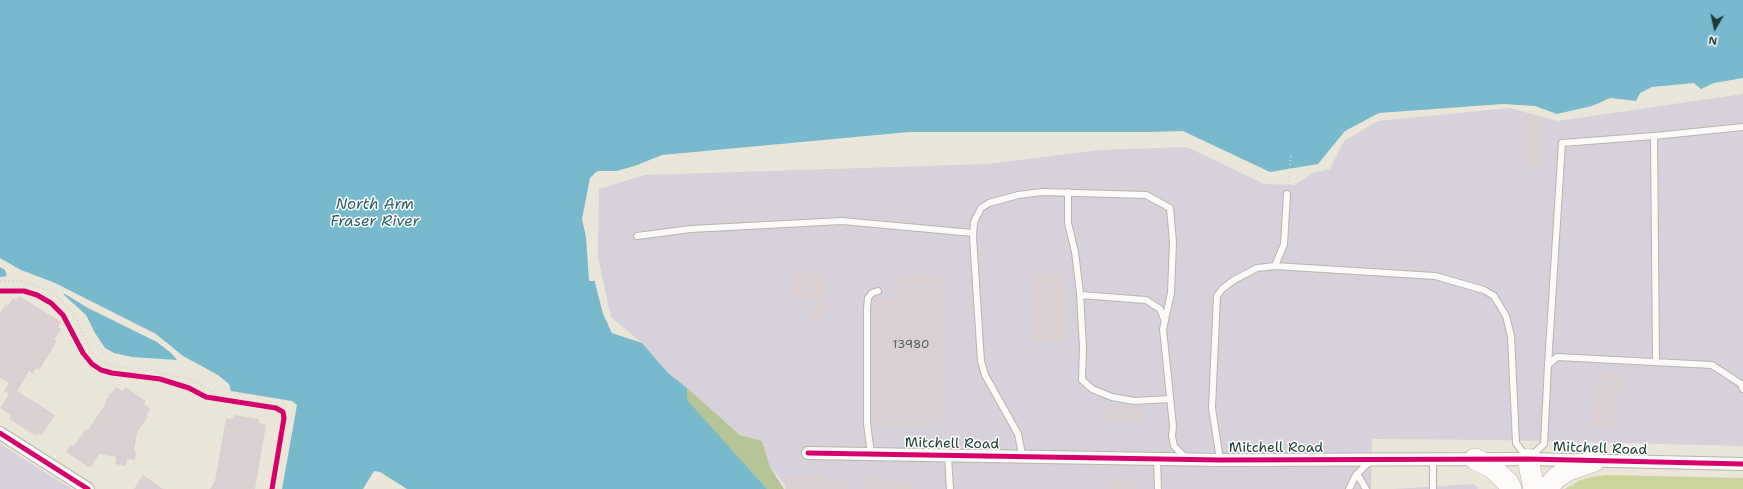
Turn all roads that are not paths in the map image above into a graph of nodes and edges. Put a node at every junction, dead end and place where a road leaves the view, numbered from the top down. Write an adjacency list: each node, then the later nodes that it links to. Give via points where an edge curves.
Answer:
1 (1743, 127): 2 (lane)
2 (1654, 136): 11 (lane); 12 (lane, via 1562,143)
3 (1068, 192): 5 (lane, via 1018,195 989,203 976,215); 9 (lane, via 1068,223 1075,252); 10 (lane, via 1146,195 1170,208 1173,242 1171,293)
4 (1287, 194): 7 (lane, via 1284,244)
5 (973, 233): 6 (lane, via 842,221 691,229); 19 (lane, via 982,361 985,375 1018,434)
6 (636, 236)
7 (1275, 266): 21 (lane, via 1435,276 1484,290 1494,296 1506,316 1511,336 1516,443); 23 (lane, via 1257,268 1234,280 1217,296 1212,408)
8 (878, 291): 17 (lane, via 868,298 867,308 866,423)
9 (1080, 295): 10 (lane, via 1146,300 1160,309); 14 (lane, via 1082,380 1092,389 1112,397 1134,401)
10 (1165, 321): 14 (lane, via 1163,329)
11 (1656, 362): 12 (lane, via 1556,357); 13 (lane, via 1712,365 1741,384)
12 (1548, 365): 21 (lane, via 1544,444)
13 (1743, 388)
14 (1170, 399): 22 (lane, via 1174,446)
15 (0, 433): 30 (street)
16 (808, 453): 17 (street, Mitchell Road)
17 (871, 454): 18 (street, Mitchell Road)
18 (948, 456): 19 (street, Mitchell Road); 31 (lane)
19 (1020, 457): 20 (street, Mitchell Road)
20 (1156, 459): 22 (street, Mitchell Road); 32 (lane)
21 (1528, 459): 26 (street, Mitchell Road); 27 (street, Mitchell Road); 37 (highway); 38 (highway)
22 (1188, 460): 23 (street, Mitchell Road)
23 (1220, 460): 24 (street, Mitchell Road)
24 (1375, 460): 25 (street, Mitchell Road); 29 (lane)
25 (1433, 460): 26 (street, Mitchell Road); 35 (lane)
26 (1475, 460): 36 (highway, via 1493,468)
27 (1594, 461): 28 (street, Mitchell Road); 39 (highway, via 1568,470)
28 (1743, 464)
29 (1357, 474): 33 (lane); 34 (lane)
30 (88, 489)
31 (950, 489)
32 (1158, 489)
33 (1349, 489)
34 (1366, 489)
35 (1433, 489)
36 (1511, 489)
37 (1523, 489)
38 (1534, 489)
39 (1546, 489)

